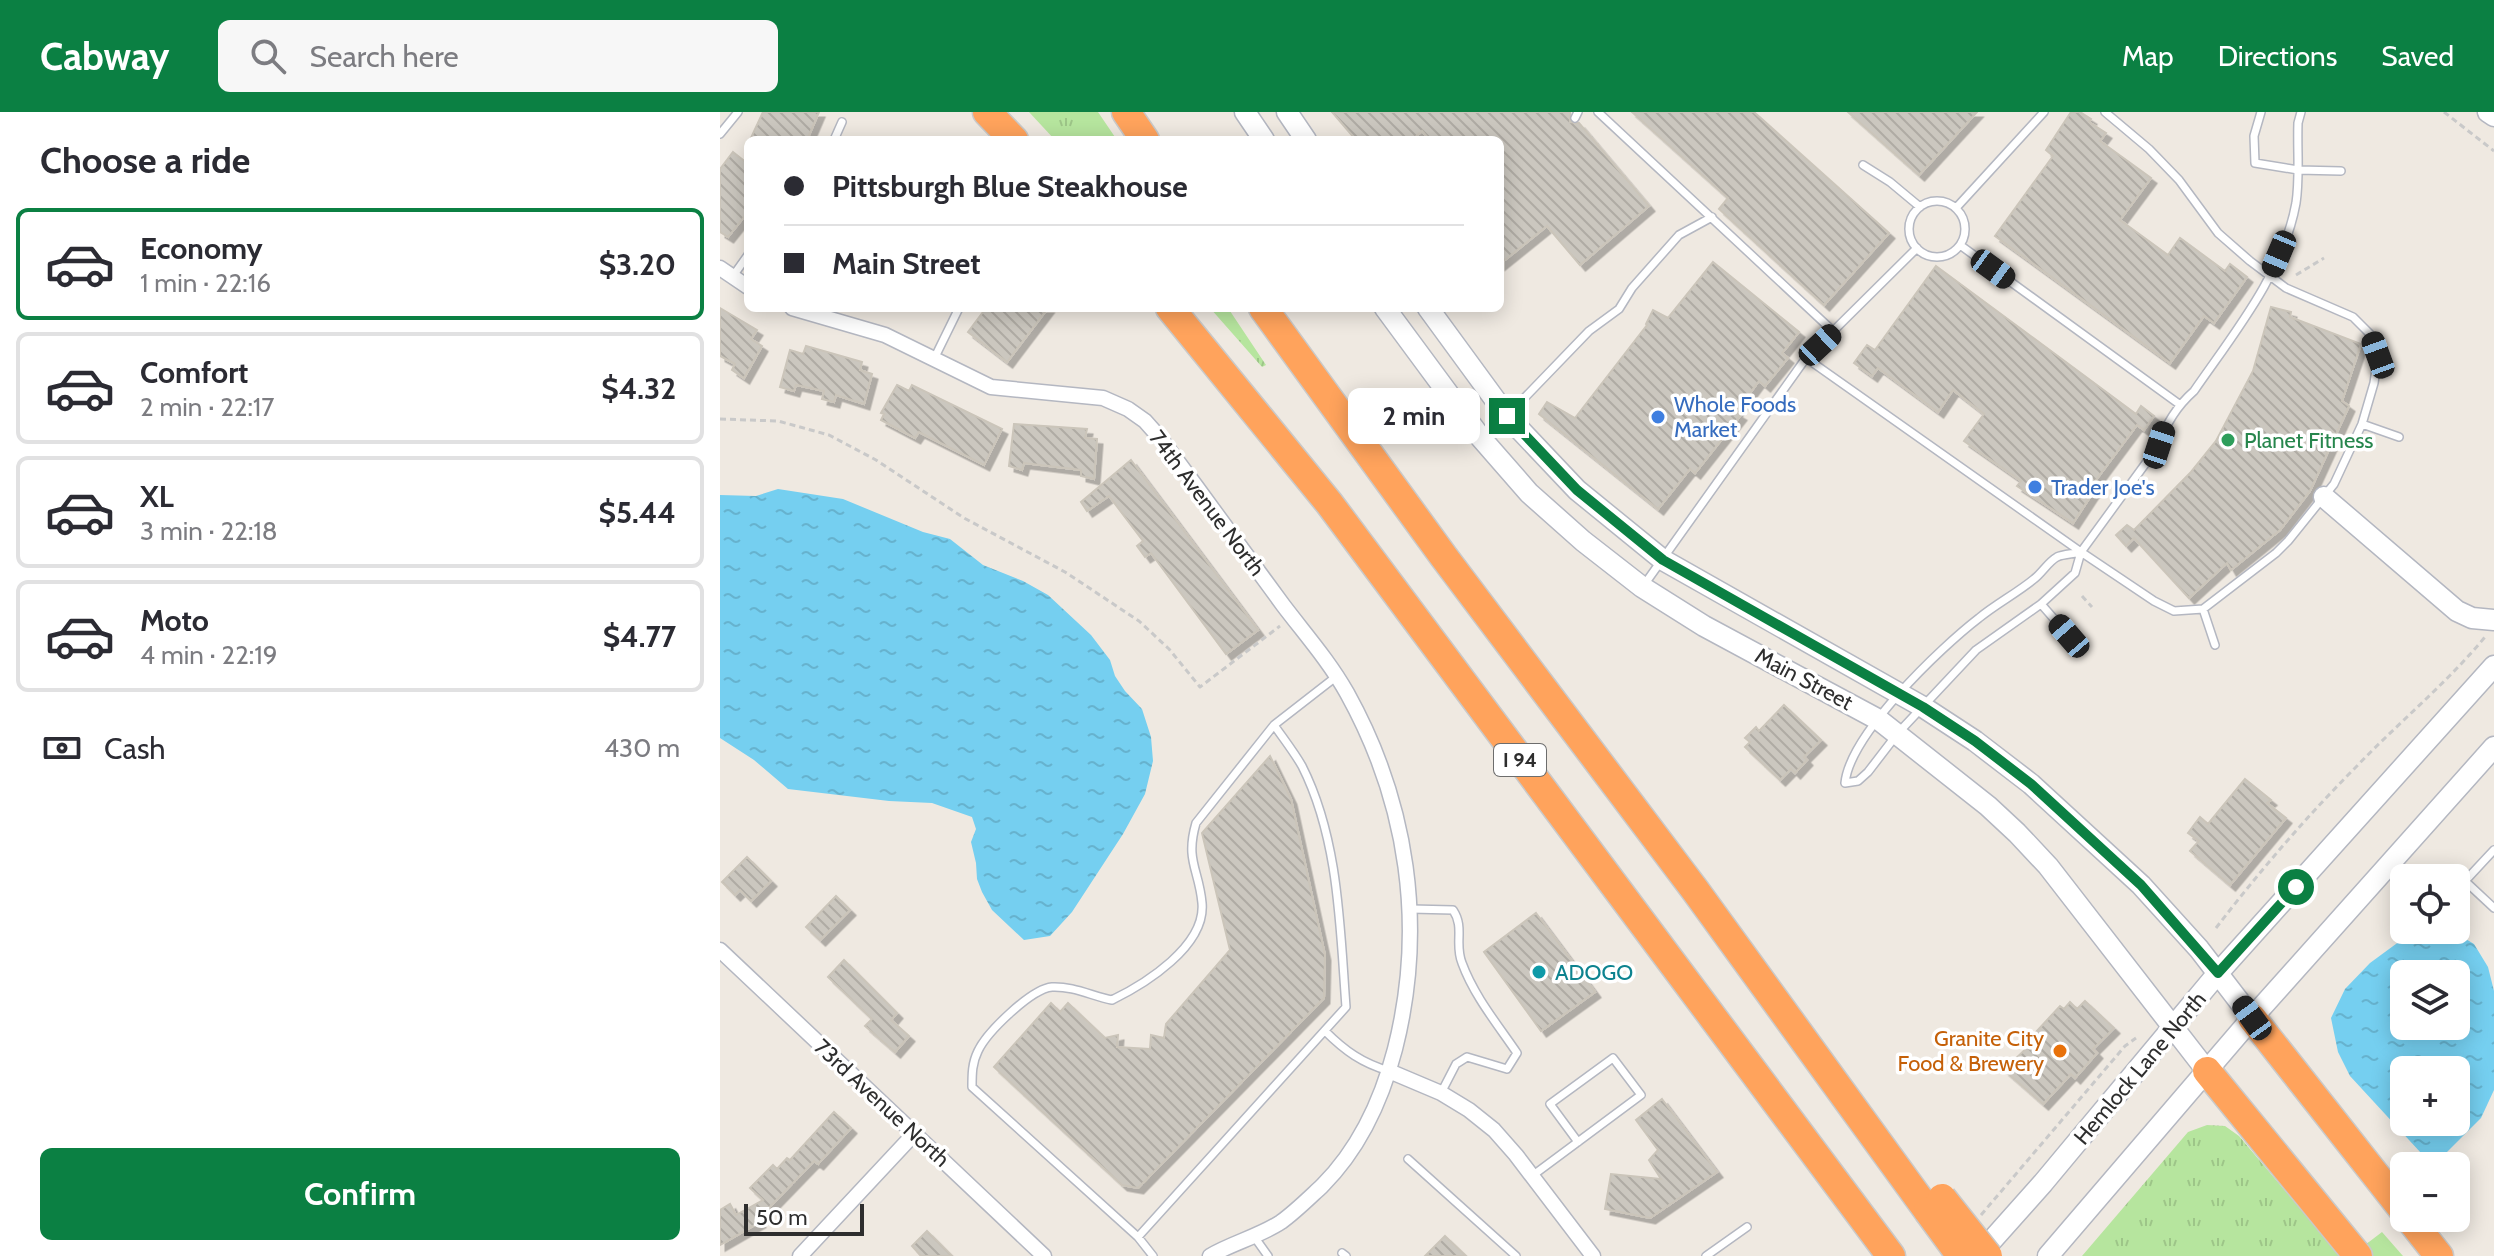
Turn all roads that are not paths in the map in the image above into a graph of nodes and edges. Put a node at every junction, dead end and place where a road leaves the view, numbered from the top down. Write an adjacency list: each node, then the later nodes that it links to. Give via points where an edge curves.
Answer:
1 (738, 112): 14 (lane)
2 (987, 112): 16 (highway)
3 (1126, 112): 17 (highway)
4 (1245, 112): 18 (street)
5 (1287, 112): 19 (street)
6 (1598, 112): 25 (lane)
7 (2044, 112): 24 (lane)
8 (2105, 112): 30 (lane, via 2159,159 2218,233)
9 (2261, 112): 21 (lane, via 2254,136 2255,163)
10 (2301, 112): 21 (lane)
11 (2488, 112): 12 (street)
12 (2494, 116)
13 (842, 122): 15 (lane)
14 (720, 134)
15 (836, 136)
16 (1010, 136)
17 (1142, 136)
18 (1261, 136)
19 (1303, 136)
20 (1863, 165): 23 (lane)
21 (2298, 170): 22 (lane); 30 (lane, via 2291,222)
22 (2341, 171)
23 (1920, 207): 24 (lane, via 1939,200); 27 (lane, via 1909,226)
24 (1956, 208): 26 (lane, via 1965,222)
25 (1712, 217): 39 (lane); 43 (lane, via 1679,235 1619,309 1589,331)
26 (1960, 245): 27 (lane, via 1934,257); 42 (lane)
27 (1917, 248): 39 (lane)
28 (744, 258): 29 (lane)
29 (726, 273): 31 (street)
30 (2270, 277): 42 (lane, via 2194,391); 44 (lane, via 2353,317 2370,334 2378,355)
31 (744, 284)
32 (822, 312): 38 (street, 74th Avenue North)
33 (957, 312): 41 (lane)
34 (1173, 312): 81 (highway, I 94, via 1329,503)
35 (1266, 312): 80 (highway, I 94, via 1444,557)
36 (1388, 312): 46 (street, Main Street)
37 (1431, 312): 43 (street, Main Street)
38 (844, 315): 41 (street, 74th Avenue North)
39 (1834, 332): 40 (lane)
40 (1806, 358): 48 (lane); 49 (lane)
41 (934, 359): 57 (street, 74th Avenue North, via 991,387 1103,398 1145,421 1286,622)
42 (2179, 404): 48 (lane, via 2159,445)
43 (1507, 416): 46 (lane); 49 (street, Main Street, via 1577,490)
44 (2362, 424): 45 (lane); 47 (lane)
45 (2399, 437)
46 (1481, 438): 50 (street, Main Street, via 1529,493)
47 (2324, 497): 52 (lane, via 2276,553); 53 (street, via 2457,611)
48 (2081, 552): 51 (lane, via 2075,573); 52 (lane, via 2174,611); 58 (lane, via 2057,557 1982,615)
49 (1663, 560): 50 (lane); 58 (street, Main Street)
50 (1642, 587): 60 (street, Main Street)
51 (2041, 604): 54 (lane); 59 (lane, via 1976,650)
52 (2203, 609): 55 (lane)
53 (2491, 628)
54 (2069, 636)
55 (2215, 645)
56 (2494, 666): 68 (street, Hemlock Lane North)
57 (1337, 676): 61 (lane); 66 (street, 74th Avenue North, via 1371,740 1391,795)
58 (1900, 693): 59 (street, Main Street); 60 (lane)
59 (1923, 707): 62 (lane); 68 (street, Main Street, via 2070,817 2141,885)
60 (1879, 720): 62 (street, Main Street); 62 (lane, via 1847,767 1845,783 1868,772)
61 (1274, 725): 71 (lane, via 1301,765 1321,814 1336,888 1346,1007); 85 (lane, via 1196,823 1191,861 1203,905 1199,927 1180,953 1145,983 1112,1000 1068,987 1047,988 1009,1014 979,1049 972,1069 972,1087)
62 (1898, 733): 70 (street, Main Street, via 2017,833 2048,866)
63 (2494, 747): 69 (street)
64 (2494, 850): 65 (lane, via 2465,881)
65 (2494, 908)
66 (1411, 909): 72 (street, 74th Avenue North, via 1403,1016); 74 (lane, via 1453,910 1460,920 1460,960 1517,1053 1507,1069 1467,1057 1456,1064)
67 (720, 950): 75 (street, 73rd Avenue North)
68 (2218, 973): 69 (street, Main Street); 70 (street, Hemlock Lane North)
69 (2252, 1018): 73 (street); 79 (highway)
70 (2174, 1028): 73 (street, Main Street); 97 (street, Hemlock Lane North)
71 (1325, 1031): 72 (lane, via 1347,1053); 85 (lane)
72 (1389, 1071): 74 (street); 84 (street, 74th Avenue North, via 1372,1116 1341,1164 1280,1222)
73 (2207, 1071): 99 (street); 100 (highway)
74 (1441, 1093): 78 (street, via 1494,1130)
75 (914, 1134): 86 (street); 87 (street, 73rd Avenue North)
76 (1578, 1142): 76 (lane, via 1641,1095 1613,1058 1550,1104); 78 (lane)
77 (1408, 1159): 91 (lane)
78 (1532, 1176): 92 (street)
79 (2390, 1193)
80 (1935, 1204): 96 (highway, I 94, bridge); 98 (highway, bridge)
81 (1863, 1218): 94 (highway); 95 (highway, I 94)
82 (1747, 1227): 93 (lane)
83 (2420, 1232): 101 (highway)
84 (1253, 1234): 89 (street, 74th Avenue North); 90 (lane)
85 (1138, 1237): 88 (lane)
86 (800, 1256)
87 (1044, 1256)
88 (1153, 1256)
89 (1210, 1256)
90 (1268, 1256)
91 (1516, 1256)
92 (1593, 1256)
93 (1706, 1256)
94 (1877, 1256)
95 (1891, 1256)
96 (1961, 1256)
97 (1978, 1256)
98 (1988, 1256)
99 (2048, 1256)
100 (2358, 1256)
101 (2439, 1256)

